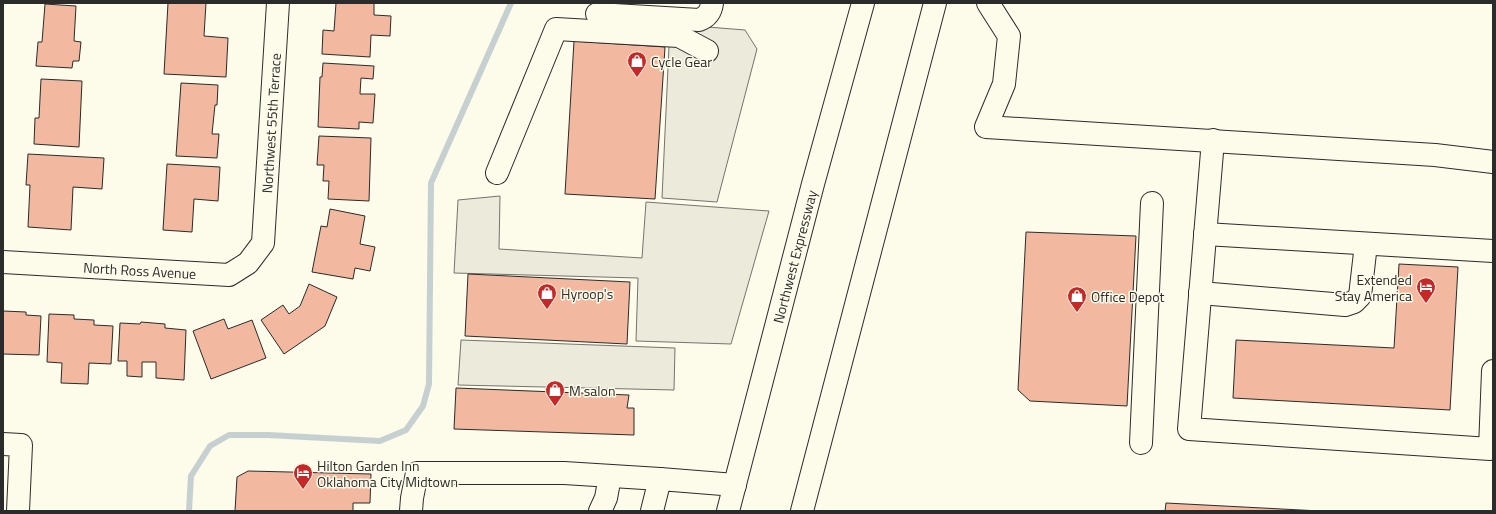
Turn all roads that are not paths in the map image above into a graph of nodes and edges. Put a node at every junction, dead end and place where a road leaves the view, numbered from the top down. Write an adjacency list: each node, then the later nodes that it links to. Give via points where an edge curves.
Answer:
1 (278, 3): 13 (main road, Northwest 55th Terrace)
2 (712, 3): 6 (main road, via 709,14 699,20)
3 (863, 3): 23 (main road, Northwest Expressway)
4 (935, 3): 29 (main road)
5 (988, 3): 8 (main road, via 1009,36 1004,84 986,127)
6 (597, 7)
7 (708, 51): 10 (main road, via 679,36 556,29)
8 (1213, 140): 9 (main road, via 1435,155); 12 (main road)
9 (1493, 162)
10 (497, 173)
11 (1152, 203): 19 (main road)
12 (1205, 234): 14 (main road); 17 (main road)
13 (263, 243): 16 (main road, North Ross Avenue, via 248,263 229,275)
14 (1366, 244): 15 (main road); 17 (main road, via 1360,296 1354,302 1345,305)
15 (1493, 251)
16 (3, 262)
17 (1200, 293): 18 (main road, via 1189,429 1490,449)
18 (1493, 371)
19 (1141, 443)
20 (3, 444): 24 (main road, via 22,444)
21 (610, 476): 22 (main road); 25 (main road, via 564,473 417,474); 26 (main road, via 606,498)
22 (660, 479): 23 (main road); 27 (main road)
23 (735, 485): 28 (main road, Northwest Expressway)
24 (18, 511)
25 (411, 511)
26 (600, 511)
27 (652, 511)
28 (728, 511)
29 (802, 511)

